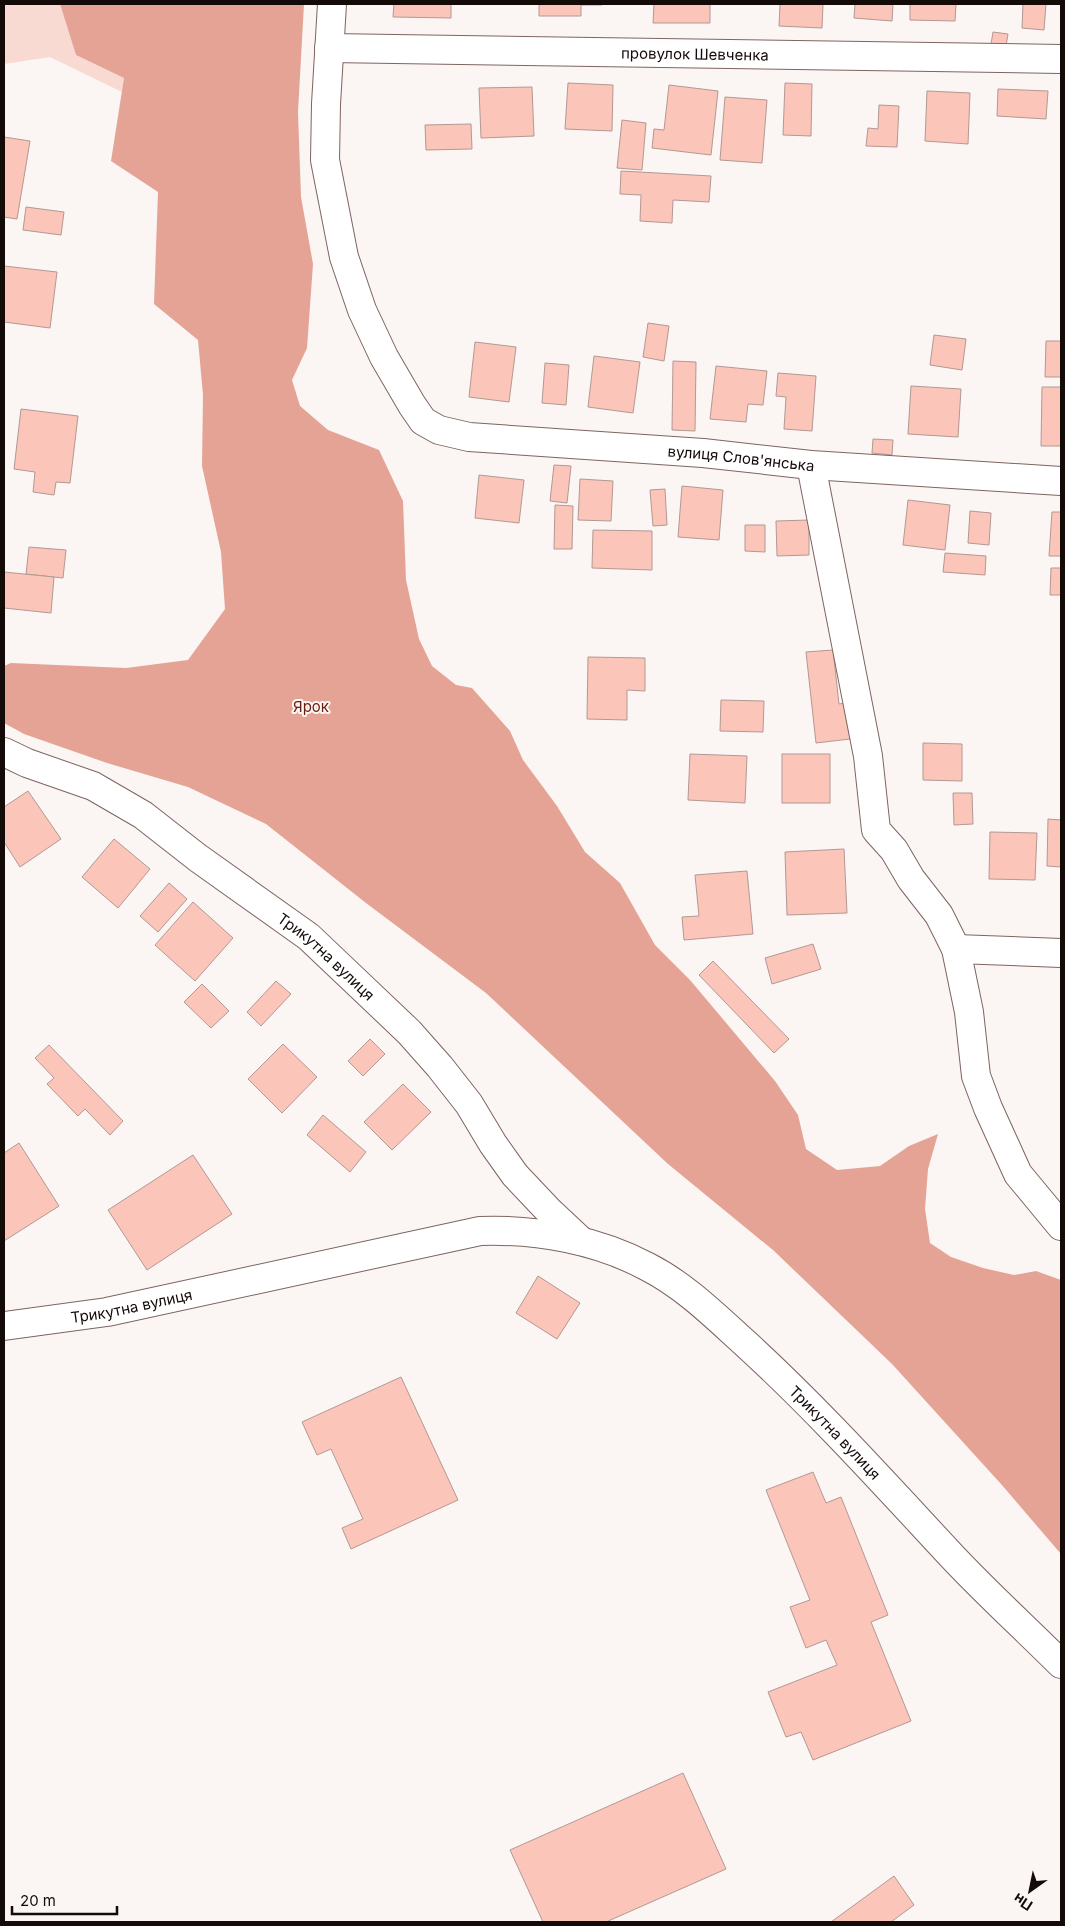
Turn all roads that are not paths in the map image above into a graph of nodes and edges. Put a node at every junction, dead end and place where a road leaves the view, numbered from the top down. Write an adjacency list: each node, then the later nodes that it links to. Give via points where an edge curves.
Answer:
1 (332, 4): 2 (street)
2 (329, 48): 3 (street, провулок Шевченка); 4 (street, вулиця Слов'янська, via 325,160 344,257 365,318 423,420 440,430 469,437 703,453)
3 (1061, 59)
4 (811, 465): 5 (street, вулиця Слов'янська); 7 (street, via 868,756 876,830 894,850 939,915)
5 (1061, 481)
6 (4, 752): 10 (street, Трикутна вулиця, via 93,786 144,815 309,937 409,1032 469,1104 515,1175)
7 (956, 949): 8 (street); 9 (street, via 969,1012 976,1076 988,1108 1018,1174)
8 (1061, 953)
9 (1061, 1226)
10 (581, 1241): 11 (street, Трикутна вулиця, via 504,1230 480,1231 108,1312); 12 (street, Трикутна вулиця, via 648,1266 690,1294 791,1385 950,1554)
11 (4, 1326)
12 (1061, 1664)

